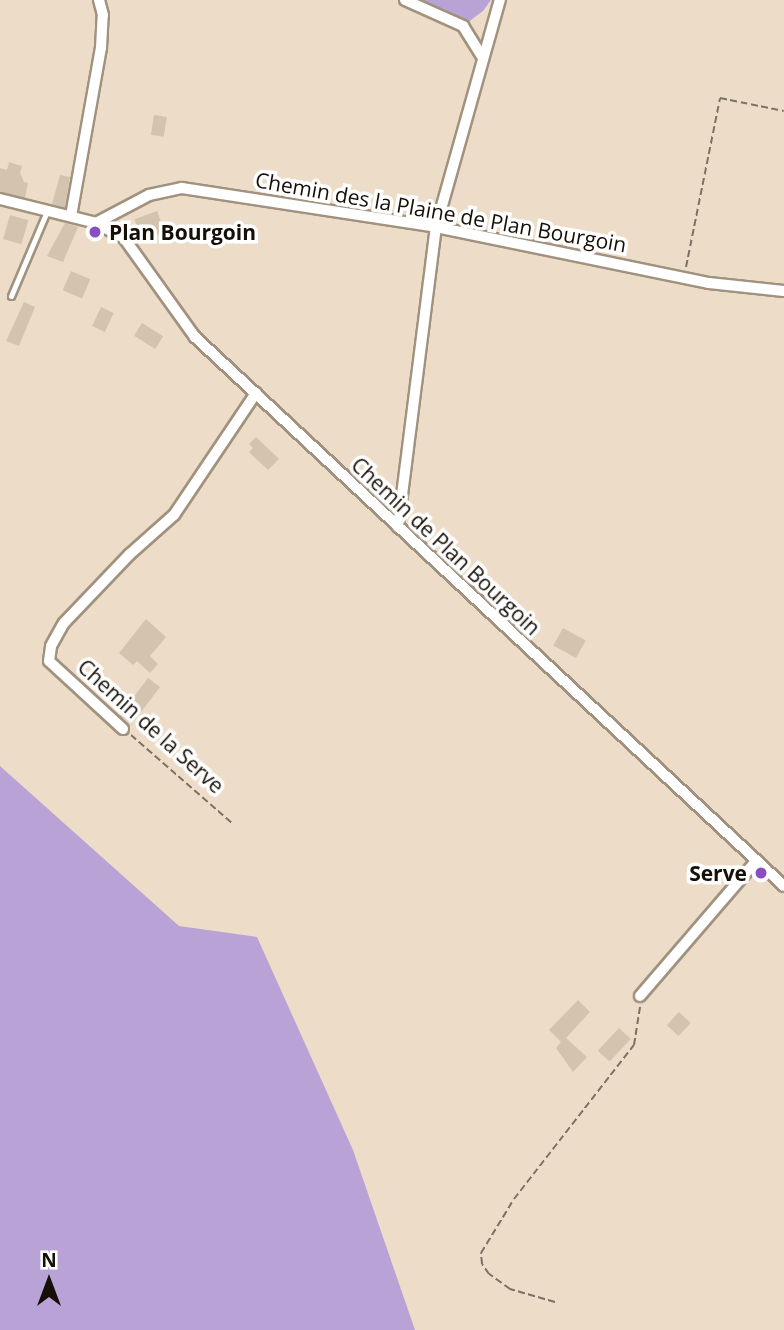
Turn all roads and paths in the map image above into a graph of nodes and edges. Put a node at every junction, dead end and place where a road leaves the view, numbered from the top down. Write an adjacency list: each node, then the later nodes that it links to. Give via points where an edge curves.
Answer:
1 (99, 0): 8 (street, via 101,48)
2 (405, 0): 4 (street, via 463,26)
3 (500, 0): 4 (street)
4 (482, 56): 10 (street)
5 (784, 111): 11 (path, via 720,98)
6 (0, 200): 7 (street, Chemin de Plan Bourgoin)
7 (47, 211): 8 (street, Chemin de Plan Bourgoin); 13 (lane)
8 (71, 216): 9 (street, Chemin de Plan Bourgoin)
9 (96, 223): 10 (street, Chemin des la Plaine de Plan Bourgoin, via 149,195 182,188); 14 (street, Chemin de Plan Bourgoin, via 124,238 195,337)
10 (436, 226): 11 (street, Chemin des la Plaine de Plan Bourgoin); 15 (street)
11 (684, 278): 12 (street, Chemin des la Plaine de Plan Bourgoin)
12 (784, 291)
13 (11, 296)
14 (256, 393): 15 (street, Chemin de Plan Bourgoin); 16 (street, Chemin de la Serve, via 174,515 64,623 51,646 49,661)
15 (397, 527): 18 (street, Chemin de Plan Bourgoin)
16 (123, 729): 17 (path, Chemin de la Serve)
17 (233, 824)
18 (756, 862): 19 (street, Chemin de Plan Bourgoin); 20 (street)
19 (784, 887)
20 (640, 996): 21 (path, via 634,1045 529,1178 481,1253 489,1274 510,1289)
21 (555, 1302)

